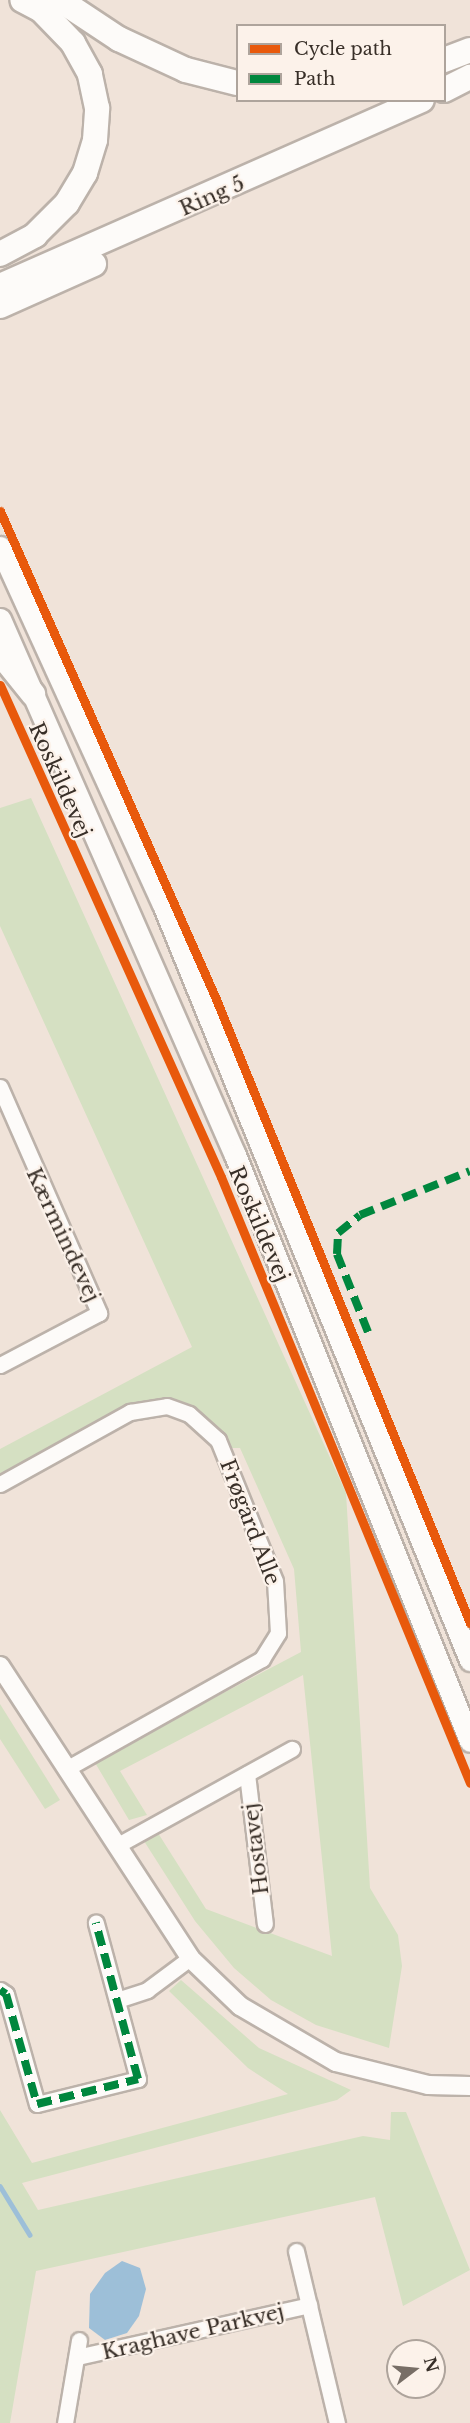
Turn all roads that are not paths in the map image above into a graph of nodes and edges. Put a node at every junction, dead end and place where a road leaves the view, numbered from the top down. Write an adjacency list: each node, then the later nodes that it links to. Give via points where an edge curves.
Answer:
1 (22, 0): 10 (highway, via 41,10 73,43 90,74 97,108 95,140 85,173 67,203 35,235)
2 (60, 0): 6 (highway, via 119,39 166,62)
3 (470, 50): 4 (highway)
4 (446, 59)
5 (470, 77): 7 (highway)
6 (236, 83)
7 (446, 89)
8 (418, 102): 9 (highway, Ring 5)
9 (346, 137): 11 (highway, Ring 5); 12 (highway, via 289,175)
10 (0, 254)
11 (0, 286)
12 (0, 306)
13 (0, 547): 20 (main road, Roskildevej, via 163,904)
14 (0, 619): 16 (main road, Roskildevej)
15 (0, 653): 16 (highway)
16 (33, 694): 22 (main road, Roskildevej, via 235,1155)
17 (0, 1087): 18 (street, Kærmindevej, via 99,1312)
18 (0, 1365)
19 (0, 1484): 24 (street, Frøgård Alle, via 130,1412 167,1406 189,1414 218,1440 275,1581 278,1633 262,1659)
20 (470, 1660)
21 (0, 1666): 24 (street)
22 (470, 1741)
23 (292, 1749): 25 (street, Hostavej)
24 (66, 1768): 26 (street)
25 (248, 1774): 26 (street, Hostavej); 28 (street, Hostavej)
26 (116, 1846): 29 (street)
27 (96, 1923): 31 (street)
28 (265, 1924)
29 (190, 1958): 31 (street, via 147,1990); 32 (street, via 259,2019 336,2062 428,2085)
30 (0, 1990): 31 (street, via 6,1994 37,2104 138,2079)
31 (117, 2000)
32 (470, 2086)
33 (296, 2251): 34 (street, Kraghave Parkvej)
34 (309, 2304): 36 (street, Kraghave Parkvej); 38 (street, Kraghave Parkvej)
35 (79, 2340): 36 (street, Kraghave Parkvej)
36 (76, 2357): 37 (street, Kraghave Parkvej)
37 (65, 2423)
38 (337, 2423)

